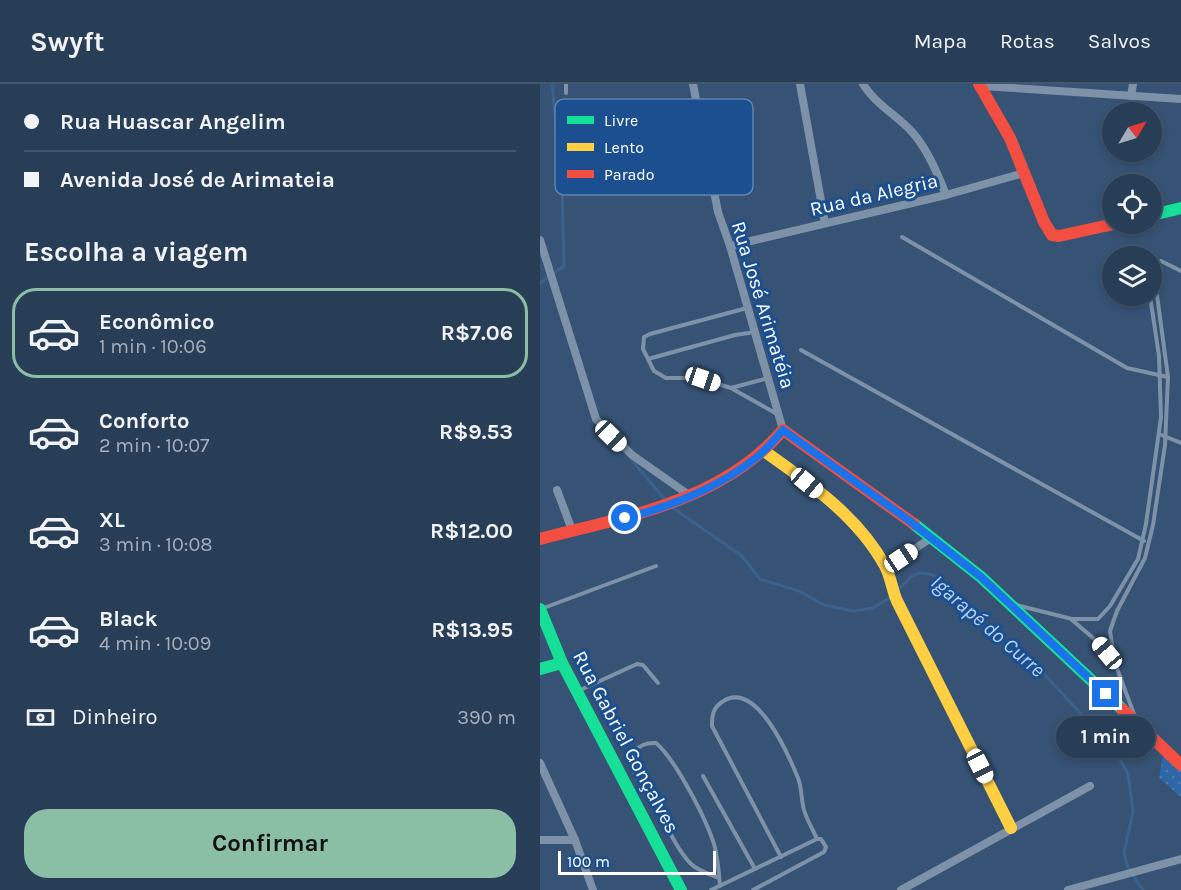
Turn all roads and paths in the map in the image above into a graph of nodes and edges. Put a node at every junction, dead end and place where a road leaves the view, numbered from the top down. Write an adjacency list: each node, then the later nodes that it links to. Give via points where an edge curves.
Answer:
1 (566, 84): 8 (lane)
2 (693, 84): 10 (street, Rua José Arimatéia)
3 (800, 84): 17 (street)
4 (863, 84): 14 (street, via 918,139)
5 (1133, 84): 9 (street)
6 (980, 85): 7 (street); 12 (street)
7 (1018, 86): 9 (street)
8 (566, 93)
9 (1131, 96): 11 (street)
10 (696, 99)
11 (1181, 99)
12 (1024, 172): 14 (street, Rua da Alegria); 18 (street, via 1052,235)
13 (715, 195): 21 (street, Rua José Arimatéia)
14 (946, 195): 17 (street, Rua da Alegria)
15 (1181, 208): 16 (street)
16 (1162, 213)
17 (825, 223): 21 (street, Rua da Alegria)
18 (1102, 227)
19 (902, 237): 30 (lane, via 1122,366)
20 (540, 240): 41 (street, via 596,419 632,455)
21 (730, 246): 26 (street, Rua José Arimatéia)
22 (1162, 262): 23 (lane)
23 (1181, 272)
24 (1151, 306): 30 (lane)
25 (1158, 306): 31 (lane)
26 (748, 307): 27 (street, Rua José Arimatéia); 29 (lane, via 644,337 643,349)
27 (755, 332): 29 (lane); 32 (street, Rua José Arimatéia)
28 (801, 350): 45 (lane)
29 (648, 359): 33 (lane, via 660,376 703,379)
30 (1160, 376): 31 (lane); 36 (lane)
31 (1168, 376): 37 (lane)
32 (768, 378): 33 (lane); 34 (street, Rua José Arimatéia)
33 (730, 388): 34 (lane)
34 (779, 415): 35 (street, Rua José Arimatéia)
35 (783, 430): 39 (street); 43 (street)
36 (1159, 434): 37 (lane); 45 (lane)
37 (1165, 435): 38 (lane); 45 (lane, via 1153,525)
38 (1181, 443)
39 (764, 451): 41 (street, via 722,480); 47 (street, via 849,519)
40 (557, 490): 42 (street)
41 (689, 495): 42 (street, via 642,513)
42 (572, 530): 44 (street)
43 (932, 538): 47 (street); 48 (street)
44 (540, 539)
45 (1146, 542): 50 (lane, via 1101,616 1094,620); 52 (lane, via 1145,558 1111,628)
46 (656, 566): 49 (lane)
47 (886, 568): 61 (street, via 897,602)
48 (1012, 604): 50 (lane); 56 (street)
49 (540, 609): 51 (street, Rua Gabriel Gonçalves)
50 (1072, 619): 52 (lane)
51 (562, 663): 53 (street); 55 (street, Rua Gabriel Gonçalves)
52 (1115, 663): 56 (lane)
53 (540, 669)
54 (658, 683): 55 (lane, via 638,664)
55 (577, 691): 71 (street, Rua Gabriel Gonçalves)
56 (1138, 724): 58 (street)
57 (540, 763): 64 (street)
58 (1181, 765)
59 (703, 776): 67 (lane)
60 (1090, 786): 61 (street)
61 (1011, 828): 74 (street)
62 (817, 839): 65 (lane); 65 (lane, via 804,810 799,780 778,733 751,704 738,698 725,700 712,715 712,726); 73 (lane, via 826,846 825,851)
63 (540, 840): 64 (street)
64 (575, 840): 70 (street)
65 (781, 857): 67 (lane)
66 (1181, 859): 75 (street)
67 (755, 869): 69 (lane)
68 (719, 878): 68 (lane, via 691,864 679,846 634,772 632,757 636,748 656,743 675,765 714,842); 69 (lane)
69 (720, 886): 72 (lane)
70 (593, 890)
71 (681, 890)
72 (711, 890)
73 (753, 890)
74 (901, 890)
75 (1068, 890)

